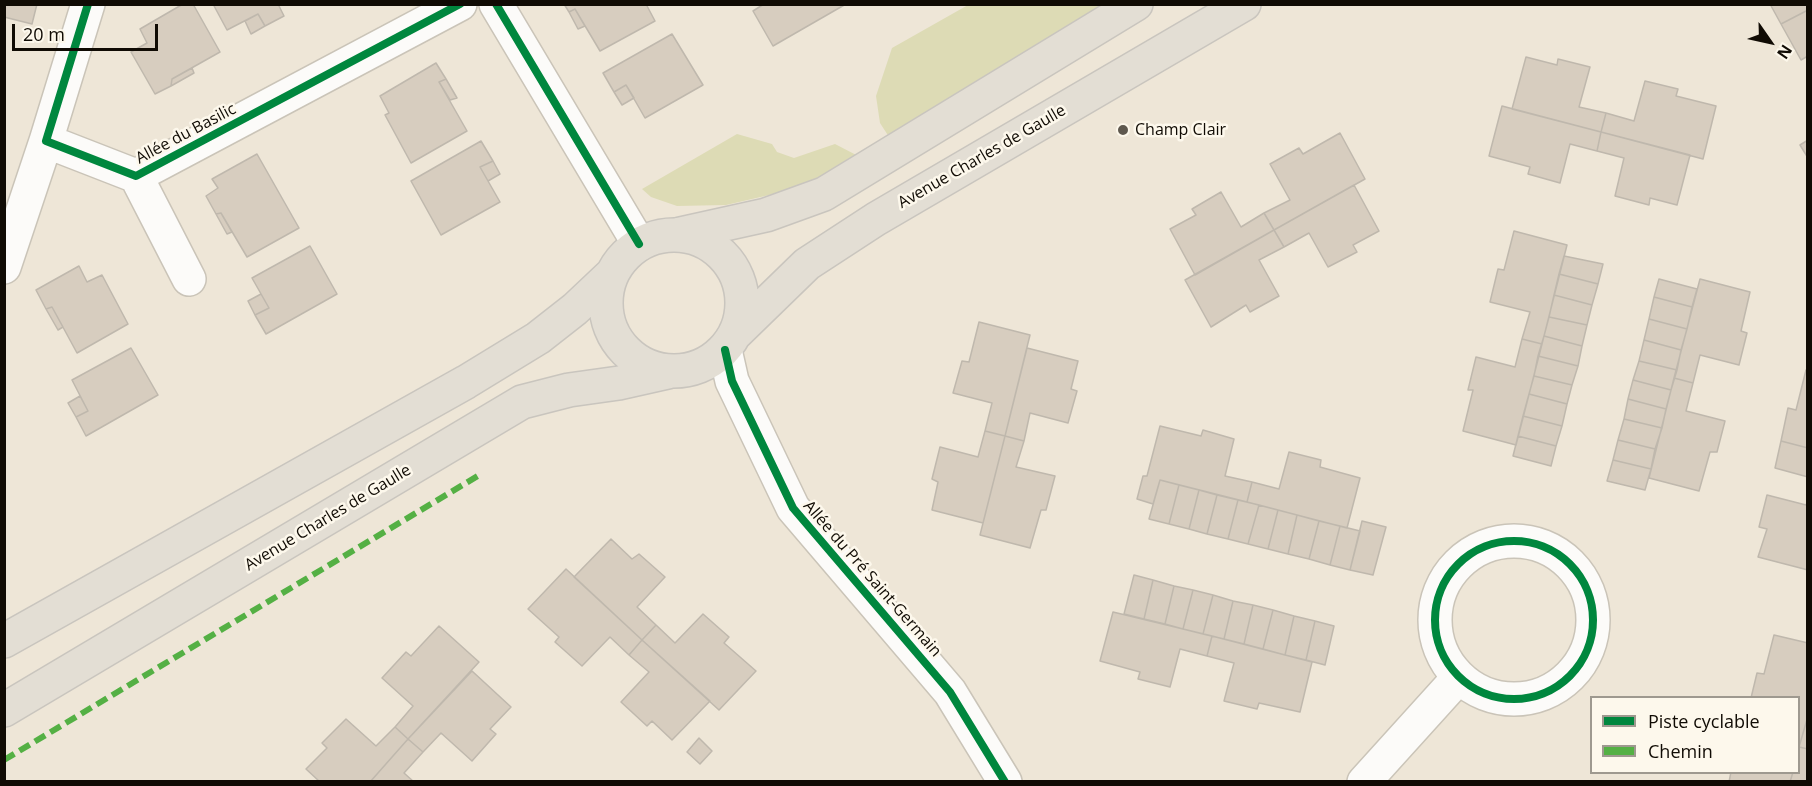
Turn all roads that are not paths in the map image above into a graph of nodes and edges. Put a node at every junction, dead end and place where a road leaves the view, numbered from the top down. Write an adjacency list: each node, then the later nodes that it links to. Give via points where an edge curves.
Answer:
1 (87, 4): 6 (street)
2 (460, 4): 7 (street, Allée du Basilic)
3 (496, 4): 9 (street)
4 (1136, 4): 8 (main road, via 824,194 766,215)
5 (1245, 4): 13 (main road, Avenue Charles de Gaulle, via 876,219 807,264)
6 (46, 141): 7 (street, Allée du Basilic); 10 (street)
7 (136, 176): 12 (street)
8 (680, 234): 9 (main road, via 659,236); 13 (main road, via 711,245 734,269 742,289 742,312)
9 (639, 244): 11 (main road, via 623,257)
10 (4, 267)
11 (611, 275): 14 (main road, via 605,296 606,318 614,338 628,355); 15 (main road, via 575,309 529,343 466,382)
12 (189, 279)
13 (730, 341): 14 (main road, Avenue Charles de Gaulle, via 709,362 689,370); 18 (street, Allée du Pré Saint-Germain, via 732,381 793,508 950,692)
14 (668, 372): 17 (main road, Avenue Charles de Gaulle, via 522,402)
15 (4, 641)
16 (1459, 677): 16 (street, via 1480,692 1504,699 1530,698 1554,689 1574,672 1587,651 1594,627 1592,603 1583,579 1568,560 1547,547 1520,540 1494,543 1469,555 1454,568 1437,604 1435,630 1444,656); 19 (street)
17 (4, 710)
18 (1005, 782)
19 (1364, 782)

